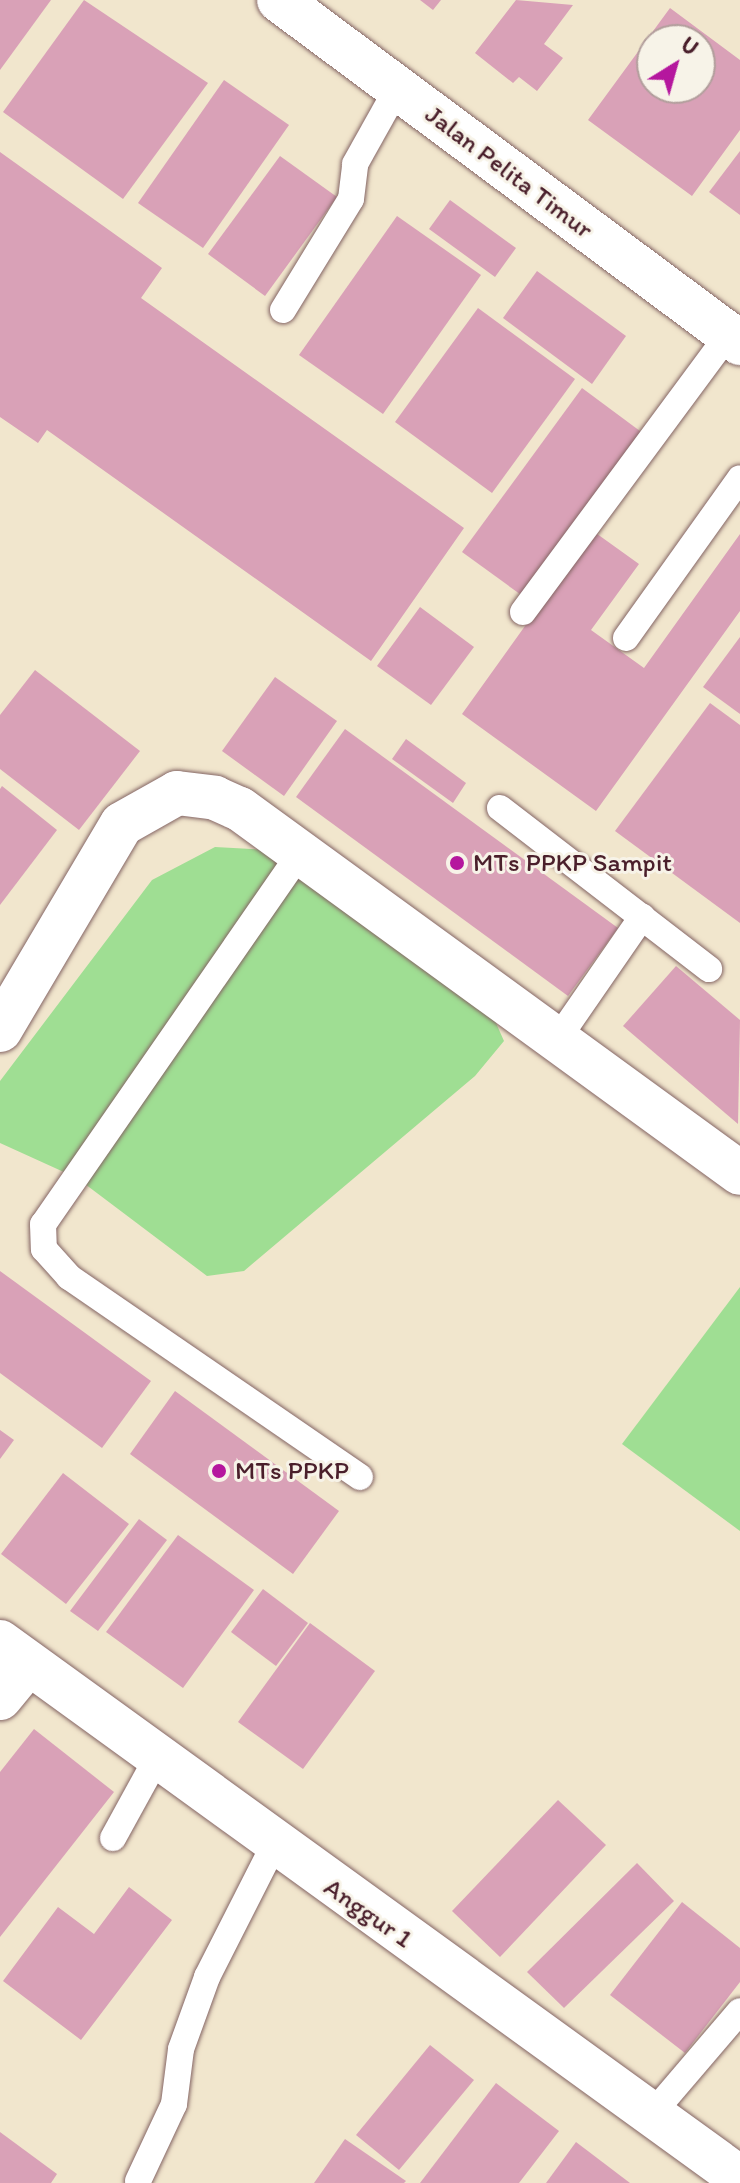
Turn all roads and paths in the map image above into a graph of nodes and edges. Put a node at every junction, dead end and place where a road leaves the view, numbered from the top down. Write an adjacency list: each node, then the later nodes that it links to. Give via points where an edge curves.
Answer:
1 (279, 0): 2 (street, Jalan Pelita Timur)
2 (397, 89): 3 (lane, via 355,164 351,199); 4 (street, Jalan Pelita Timur)
3 (283, 310)
4 (734, 339): 6 (lane)
5 (740, 478): 7 (lane)
6 (523, 612)
7 (626, 638)
8 (500, 808): 10 (lane)
9 (301, 852): 12 (street, via 215,798 177,793 151,802 122,824); 13 (street); 15 (lane, via 43,1224 44,1249 69,1277)
10 (642, 917): 11 (lane); 13 (lane)
11 (709, 969)
12 (0, 1030)
13 (557, 1040): 14 (street)
14 (740, 1173)
15 (360, 1477)
16 (15, 1653): 17 (street); 18 (street, Anggur 1)
17 (0, 1698)
18 (157, 1758): 19 (lane); 20 (street, Anggur 1)
19 (113, 1838)
20 (274, 1845): 22 (street, Anggur 1); 24 (lane, via 207,1977 181,2049 174,2104)
21 (740, 2011): 22 (lane)
22 (652, 2114): 23 (street, Anggur 1)
23 (740, 2178)
24 (138, 2181)

